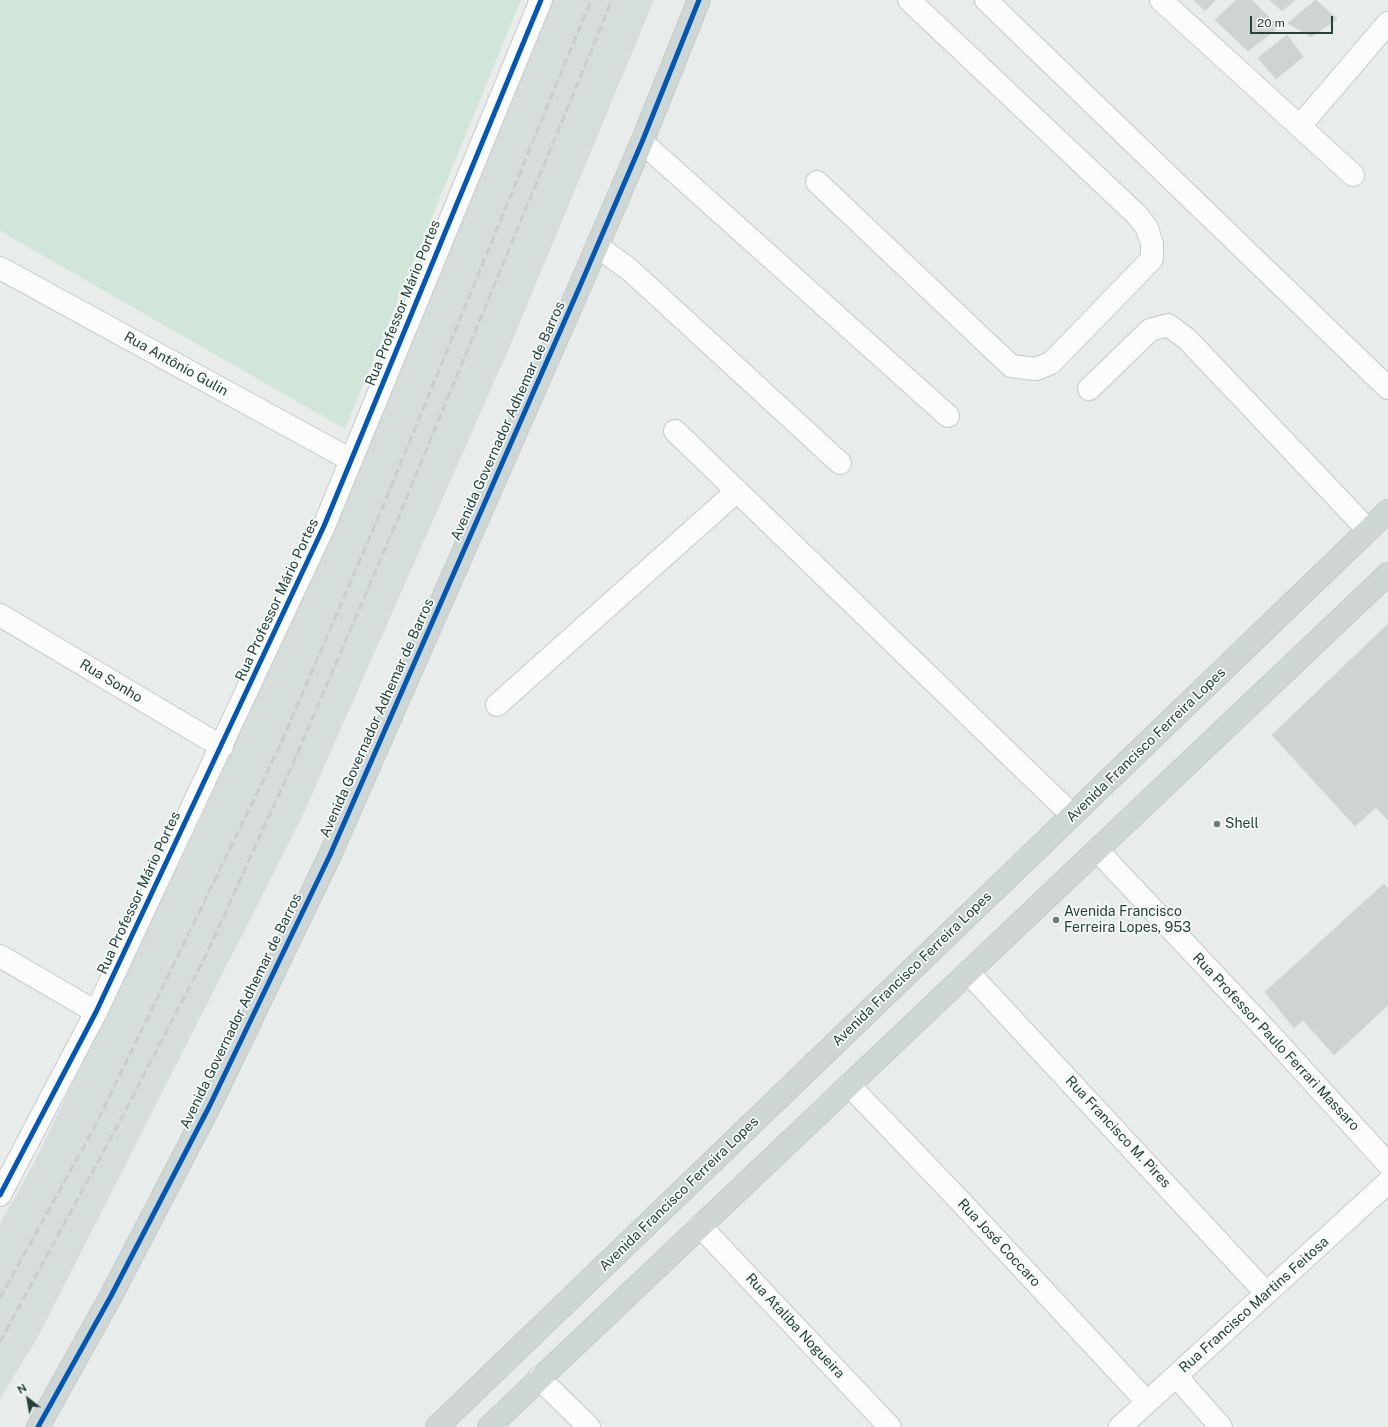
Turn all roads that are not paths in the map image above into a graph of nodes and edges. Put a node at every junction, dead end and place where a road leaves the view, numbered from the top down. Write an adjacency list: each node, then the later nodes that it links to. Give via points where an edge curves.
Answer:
1 (541, 0): 17 (street, Rua Professor Mário Portes)
2 (699, 0): 8 (main road, Avenida Governador Adhemar de Barros)
3 (909, 0): 10 (street, via 1137,215 1149,233 1152,259 1051,363 1036,369 1011,366)
4 (986, 0): 13 (street)
5 (1161, 0): 7 (street)
6 (1388, 23): 7 (street)
7 (1300, 126): 9 (street)
8 (642, 142): 11 (main road, Avenida Governador Adhemar de Barros); 15 (street)
9 (1352, 175)
10 (817, 182)
11 (597, 246): 18 (street, via 630,270); 40 (main road, Avenida Governador Adhemar de Barros, via 330,855 207,1112 111,1296)
12 (0, 268): 17 (street, Rua Antônio Gulin)
13 (1388, 388)
14 (1089, 389): 21 (street, via 1150,330 1168,325 1187,339)
15 (948, 416)
16 (675, 431): 19 (street)
17 (351, 460): 25 (street, Rua Professor Mário Portes, via 324,526)
18 (840, 463)
19 (737, 491): 24 (street); 26 (street)
20 (1388, 511): 21 (main road, Avenida Francisco Ferreira Lopes)
21 (1368, 530): 26 (main road, Avenida Francisco Ferreira Lopes)
22 (1388, 574): 27 (main road)
23 (0, 615): 25 (street, Rua Sonho)
24 (497, 705)
25 (222, 747): 30 (street, Rua Professor Mário Portes)
26 (1072, 816): 41 (main road, Avenida Francisco Ferreira Lopes)
27 (1097, 850): 29 (main road); 32 (street, Rua Professor Paulo Ferrari Massaro)
28 (0, 956): 30 (street)
29 (968, 972): 31 (main road); 36 (street, Rua Francisco M. Pires)
30 (96, 1012): 34 (street, Rua Professor Mário Portes)
31 (849, 1085): 35 (main road); 39 (street, Rua José Coccaro)
32 (1388, 1164)
33 (1388, 1182): 36 (street, Rua Francisco Martins Feitosa)
34 (0, 1195)
35 (700, 1226): 38 (main road); 44 (street, Rua Ataliba Nogueira)
36 (1266, 1293): 37 (street, Rua Francisco Martins Feitosa)
37 (1176, 1376): 39 (street, Rua Francisco Martins Feitosa); 46 (street)
38 (539, 1378): 42 (main road); 43 (street)
39 (1147, 1402): 45 (street, Rua Francisco Martins Feitosa)
40 (38, 1427)
41 (437, 1427)
42 (489, 1427)
43 (589, 1427)
44 (890, 1427)
45 (1120, 1427)
46 (1221, 1427)

